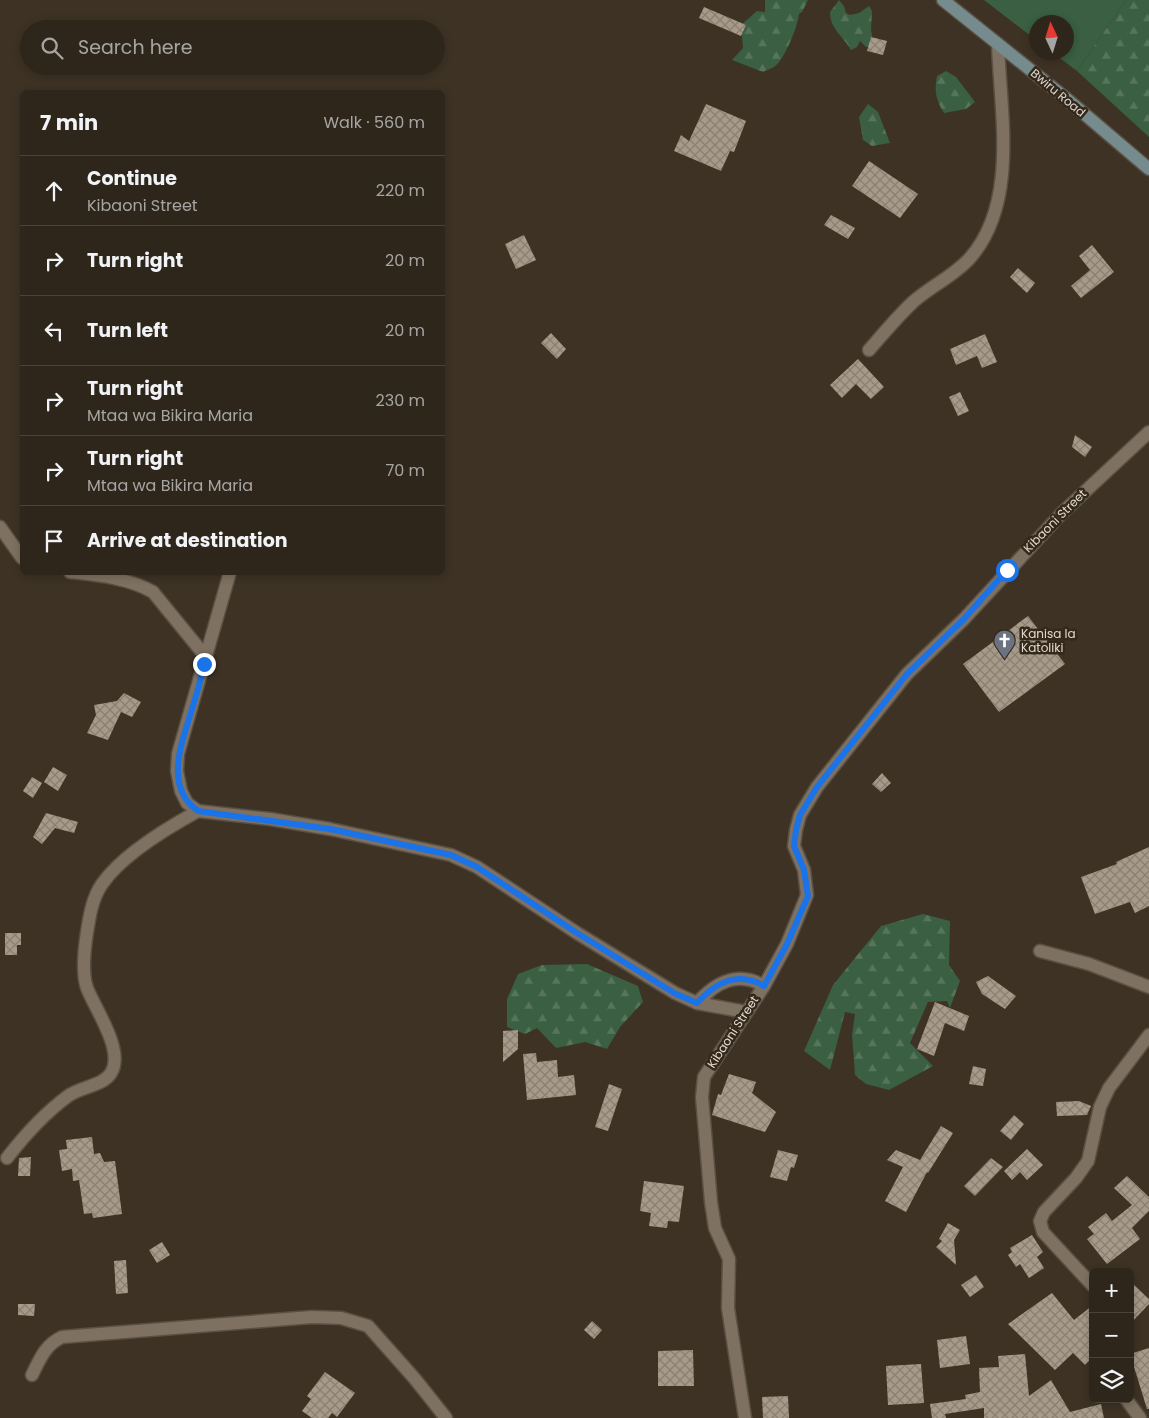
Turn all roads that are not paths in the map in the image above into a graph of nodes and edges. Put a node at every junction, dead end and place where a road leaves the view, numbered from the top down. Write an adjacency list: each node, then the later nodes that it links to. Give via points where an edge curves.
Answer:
1 (942, 0): 2 (main road, Bwiru Road)
2 (998, 44): 3 (main road, Bwiru Road); 4 (street, via 1003,141 994,219 970,258 912,303)
3 (1149, 169)
4 (868, 350)
5 (1149, 432): 13 (street, Kibaoni Street, via 1062,513 964,619 907,674 817,787 800,815 794,846 804,870 808,896)
6 (0, 527): 7 (street)
7 (20, 555)
8 (88, 575): 10 (street, via 130,582 153,592)
9 (229, 575): 10 (street)
10 (206, 658): 11 (street, via 178,754 177,771 187,803)
11 (198, 811): 15 (street, via 330,829 451,855 477,867 674,993); 18 (street, via 173,824 123,862 102,884 94,899 85,948 86,979 114,1052 111,1074 69,1094)
12 (1040, 951): 14 (street, via 1089,964)
13 (764, 986): 15 (street, via 746,979 727,980 716,984); 16 (street, Kibaoni Street)
14 (1149, 987)
15 (697, 1003): 16 (street)
16 (746, 1012): 23 (street, Kibaoni Street, via 704,1077 702,1097 712,1211 715,1228 729,1259 728,1308)
17 (1149, 1035): 19 (street, via 1109,1088 1100,1107 1088,1161 1040,1221 1043,1232)
18 (6, 1158)
19 (1089, 1282)
20 (32, 1375): 22 (street, via 44,1350 62,1337 312,1317 341,1318 368,1326)
21 (1129, 1403): 24 (street)
22 (446, 1418)
23 (745, 1418)
24 (1140, 1418)

